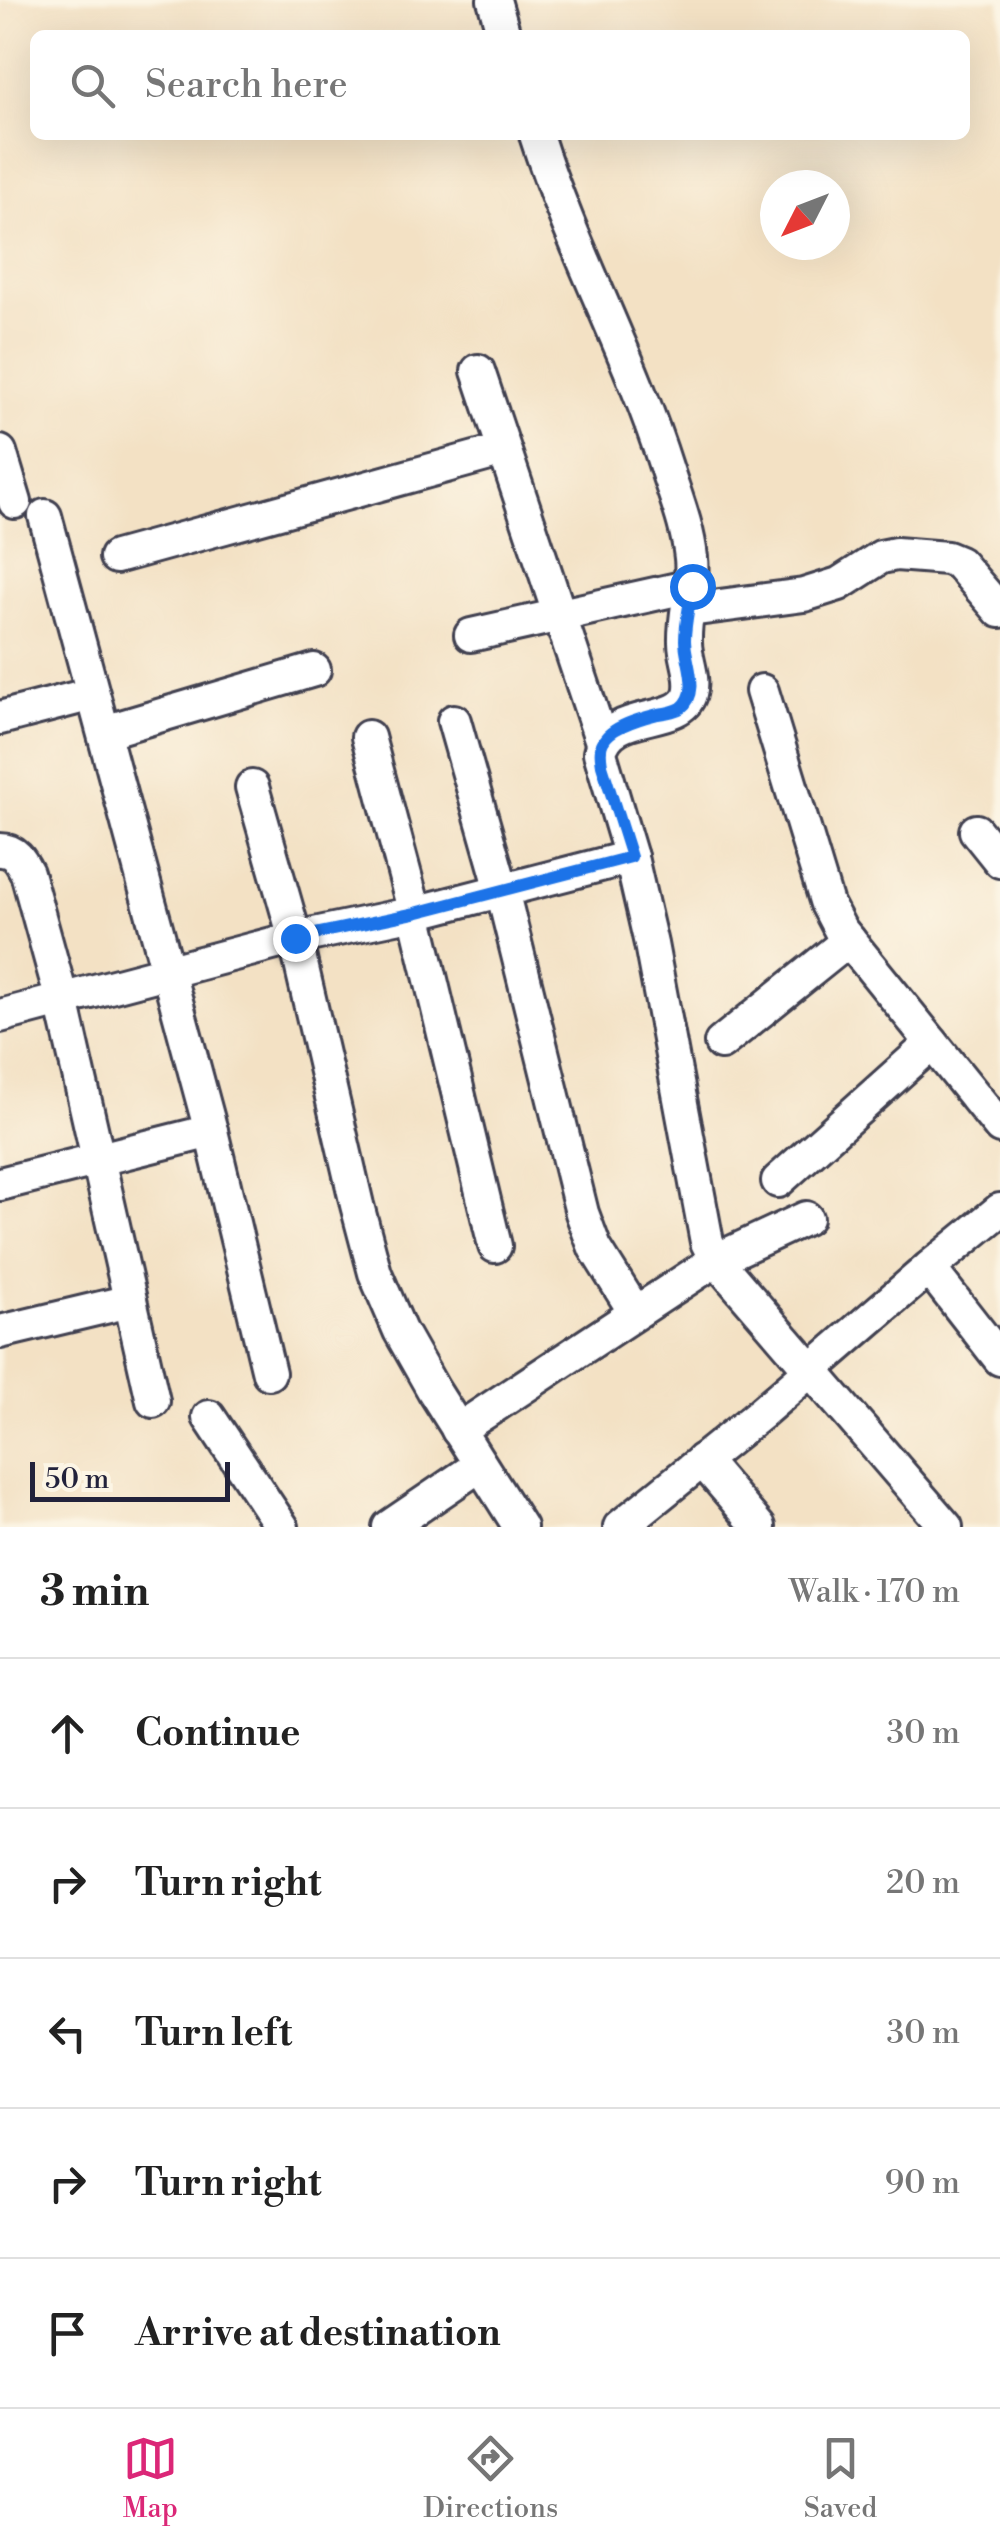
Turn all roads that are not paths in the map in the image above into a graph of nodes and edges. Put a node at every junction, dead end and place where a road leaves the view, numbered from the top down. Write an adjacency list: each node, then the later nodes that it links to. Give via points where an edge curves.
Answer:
1 (494, 0): 2 (street)
2 (503, 30)
3 (538, 140): 10 (street, via 656,434 685,526)
4 (478, 371): 5 (street)
5 (504, 450): 9 (street); 12 (street)
6 (0, 452): 7 (street)
7 (14, 502)
8 (45, 516): 16 (street)
9 (116, 557)
10 (690, 598): 11 (street, via 804,596 896,554 960,563); 12 (street); 21 (street, via 688,700)
11 (1000, 611)
12 (559, 614): 13 (street); 21 (street)
13 (471, 635)
14 (314, 670): 19 (street)
15 (762, 691): 30 (street, via 827,904)
16 (92, 694): 17 (street); 19 (street)
17 (0, 718)
18 (454, 720): 27 (street)
19 (104, 732): 31 (street)
20 (368, 737): 28 (street)
21 (602, 742): 25 (street, via 602,765)
22 (252, 787): 29 (street)
23 (976, 831): 26 (street)
24 (0, 850): 32 (street, via 16,855 27,874)
25 (631, 857): 27 (street); 44 (street, via 701,1220)
26 (1000, 861)
27 (502, 890): 28 (street); 47 (street, via 582,1213 594,1248)
28 (415, 913): 29 (street); 43 (street)
29 (295, 938): 31 (street); 54 (street, via 375,1273 400,1332)
30 (849, 940): 34 (street); 35 (street)
31 (168, 971): 32 (street); 37 (street)
32 (62, 1000): 33 (street); 38 (street)
33 (0, 1016)
34 (721, 1043)
35 (932, 1043): 36 (street); 39 (street)
36 (1000, 1127)
37 (211, 1131): 38 (street); 51 (street)
38 (99, 1159): 40 (street); 46 (street)
39 (778, 1181)
40 (0, 1184)
41 (1000, 1210): 45 (street)
42 (806, 1218): 44 (street)
43 (495, 1246)
44 (716, 1260): 47 (street); 50 (street)
45 (929, 1268): 49 (street); 50 (street)
46 (130, 1301): 48 (street); 52 (street)
47 (635, 1312): 54 (street)
48 (0, 1332)
49 (1000, 1359)
50 (812, 1370): 55 (street); 62 (street)
51 (269, 1372)
52 (152, 1401)
53 (209, 1417): 57 (street)
54 (458, 1430): 56 (street)
55 (702, 1460): 60 (street); 61 (street)
56 (480, 1465): 58 (street); 59 (street)
57 (282, 1527)
58 (389, 1527)
59 (520, 1527)
60 (620, 1527)
61 (759, 1527)
62 (946, 1527)

